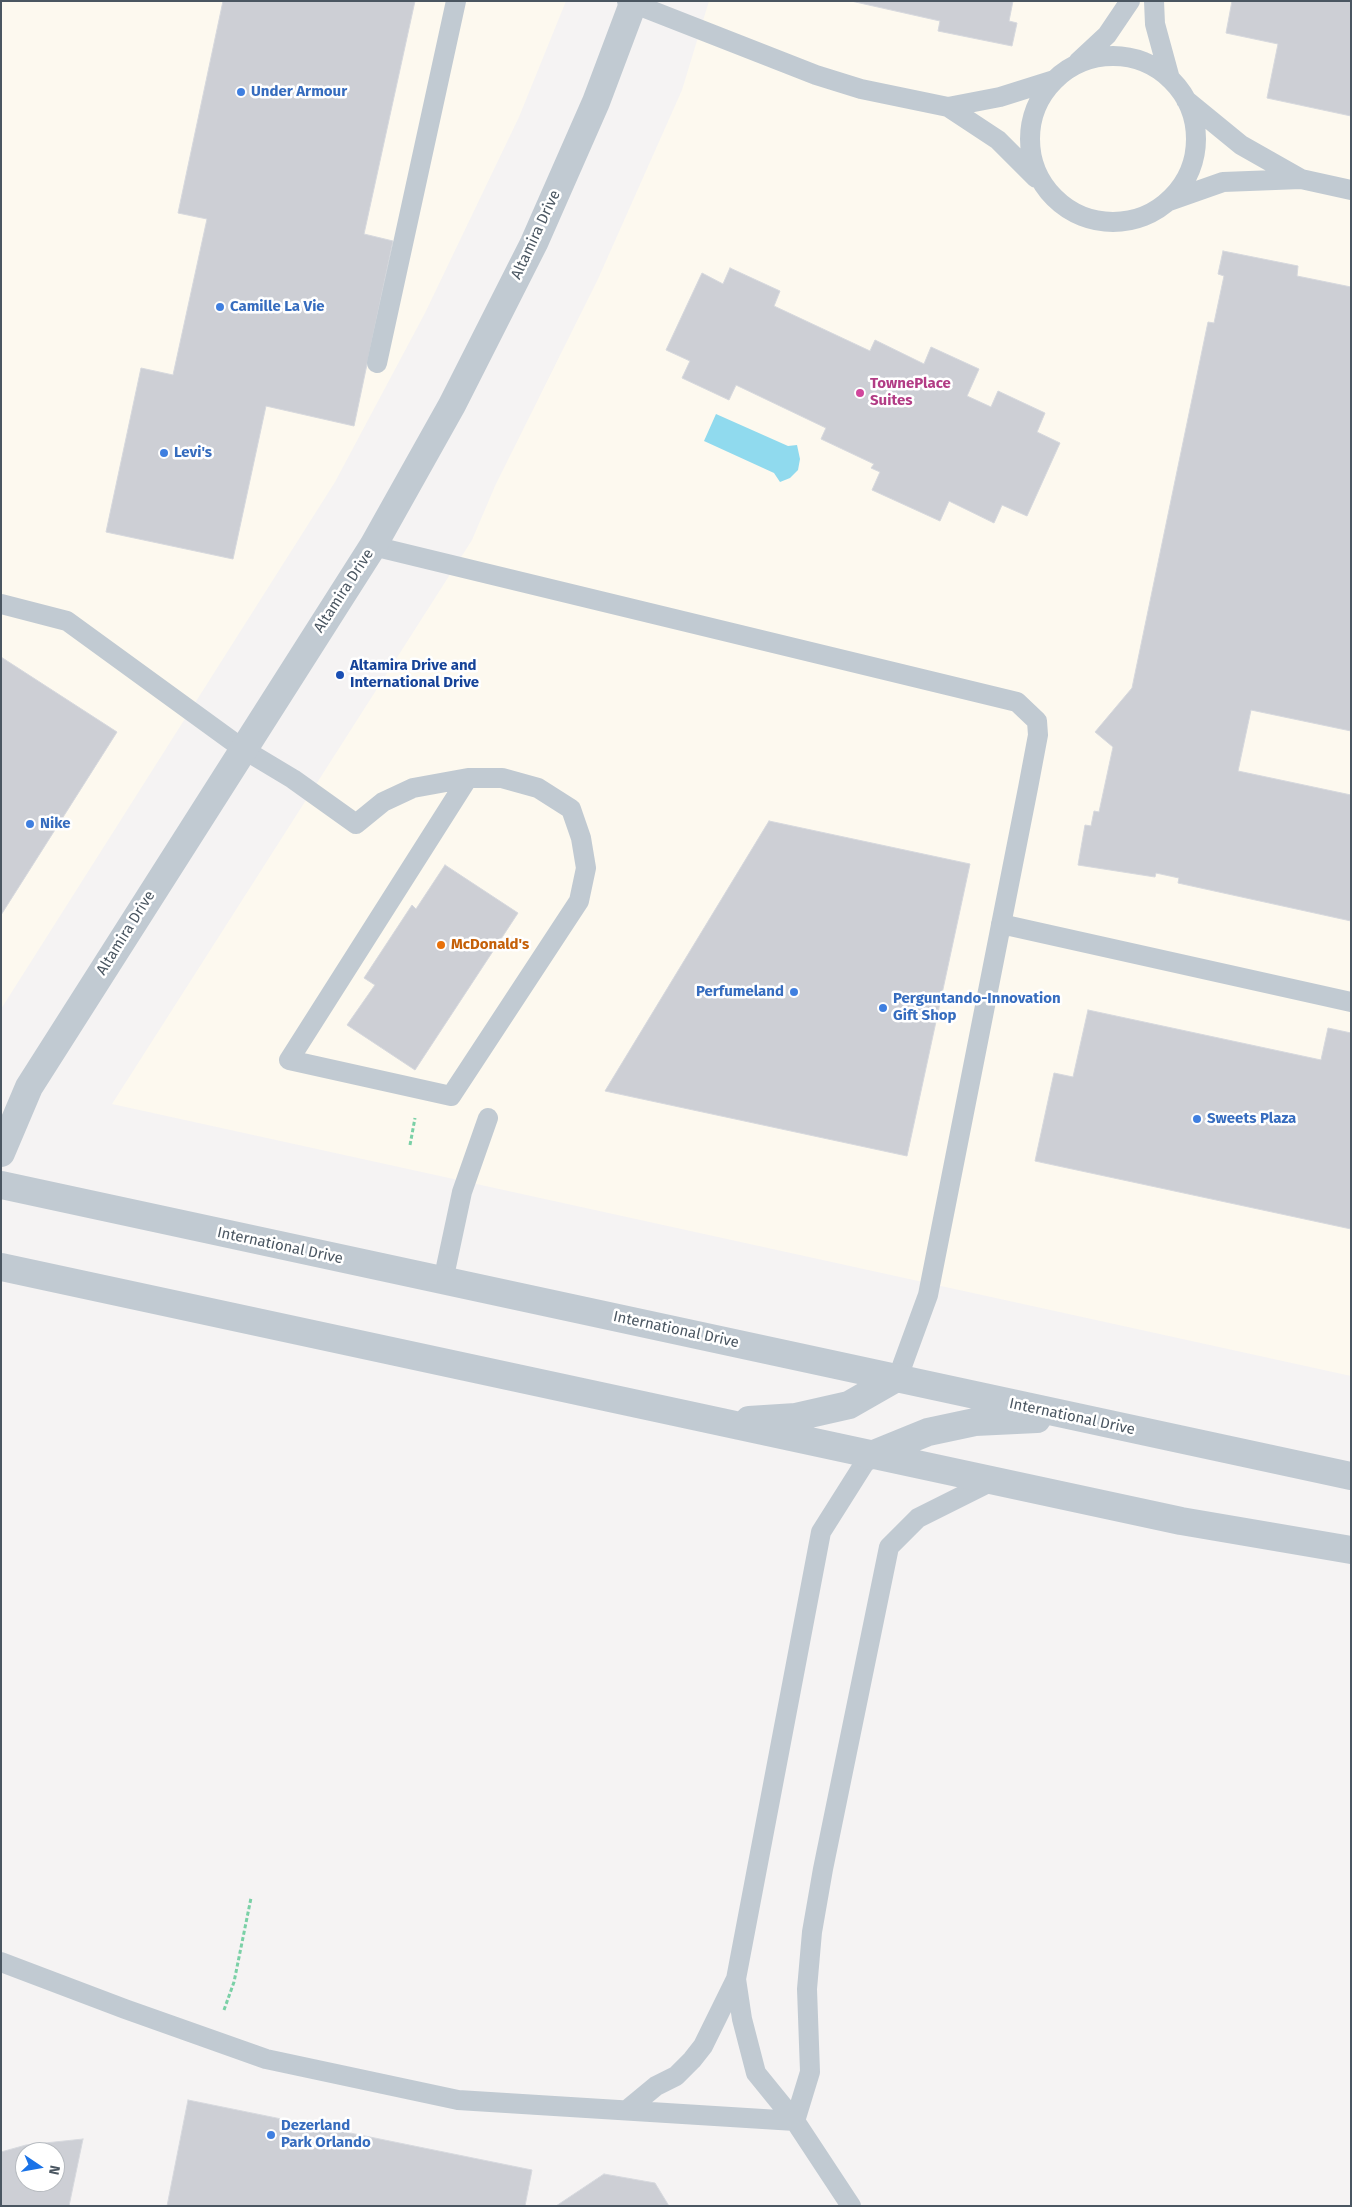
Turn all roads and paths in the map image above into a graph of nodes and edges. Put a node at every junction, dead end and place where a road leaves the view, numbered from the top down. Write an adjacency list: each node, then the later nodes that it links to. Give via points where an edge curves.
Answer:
1 (456, 1): 14 (lane)
2 (1130, 1): 5 (lane, via 1107,35)
3 (1154, 1): 6 (lane, via 1155,24)
4 (631, 2): 9 (lane, via 816,75 860,89); 15 (street, Altamira Drive, via 596,102 534,243 452,404)
5 (1075, 65): 6 (lane, via 1099,57 1124,57 1150,64); 7 (lane)
6 (1170, 79): 8 (lane)
7 (1054, 80): 9 (lane, via 1000,97); 11 (lane, via 1039,101 1030,129 1032,158)
8 (1186, 100): 10 (lane, via 1241,145); 13 (lane, via 1195,124 1196,150 1186,177)
9 (948, 107): 11 (lane, via 998,140)
10 (1301, 179): 12 (lane); 13 (lane, via 1223,182)
11 (1043, 185): 13 (lane, via 1063,206 1088,219 1117,222 1145,216)
12 (1351, 190)
13 (1169, 201)
14 (377, 363)
15 (373, 546): 17 (street, Altamira Drive); 19 (lane, via 1017,702 1036,720 1038,735)
16 (1, 604): 17 (lane, via 67,621)
17 (243, 749): 18 (lane, via 293,779 356,824 383,802 413,788); 24 (street, Altamira Drive, via 29,1087)
18 (468, 778): 18 (lane, via 315,1019 289,1060 451,1096 578,901 586,868 581,838 571,809 538,788 502,778)
19 (1001, 924): 20 (lane); 28 (lane, via 928,1295)
20 (1351, 1002)
21 (417, 1112): 23 (path)
22 (488, 1118): 27 (lane, via 462,1192)
23 (410, 1145)
24 (1, 1153)
25 (1, 1185): 27 (street, International Drive)
26 (1, 1267): 30 (street)
27 (443, 1281): 28 (street, International Drive)
28 (898, 1378): 29 (street, International Drive); 30 (street, via 849,1405 796,1417)
29 (1071, 1417): 31 (street, via 975,1422 928,1432); 32 (street, International Drive)
30 (715, 1422): 31 (street)
31 (870, 1456): 33 (street); 37 (lane, via 820,1532)
32 (1351, 1476)
33 (992, 1480): 34 (street, via 1181,1521); 40 (lane, via 918,1518 889,1547 812,1932 806,1990 810,2072)
34 (1351, 1550)
35 (251, 1898): 38 (path, via 234,1982)
36 (1, 1962): 39 (lane, via 266,2059 458,2100)
37 (736, 1979): 39 (lane, via 703,2046 692,2060 676,2076 656,2086); 40 (lane, via 756,2073)
38 (224, 2010)
39 (627, 2110): 40 (lane)
40 (795, 2121): 41 (lane)
41 (851, 2206)

